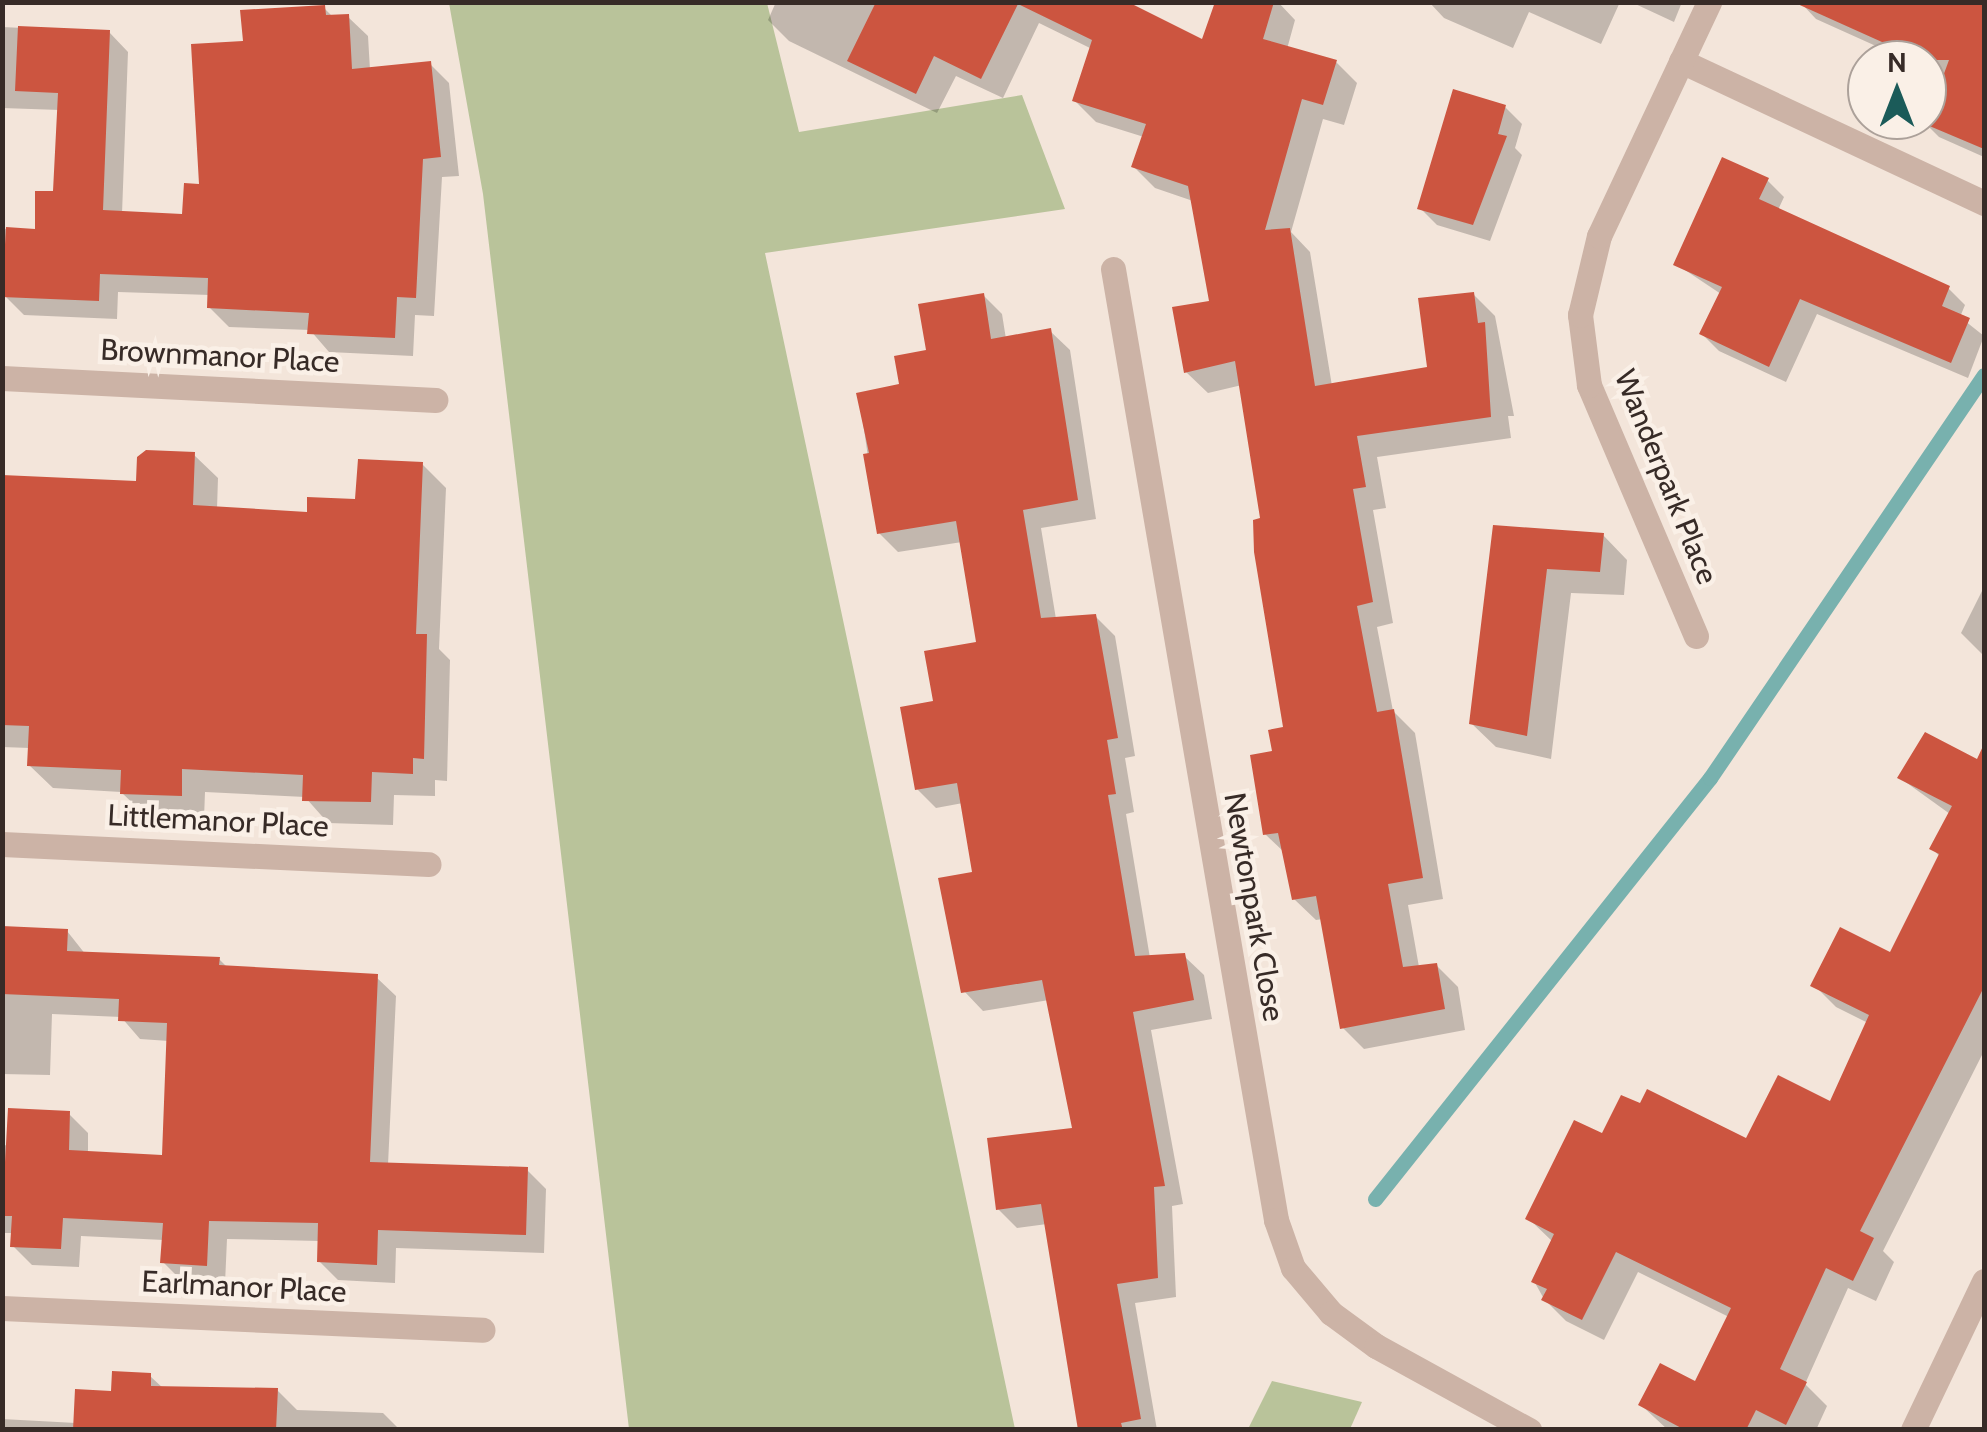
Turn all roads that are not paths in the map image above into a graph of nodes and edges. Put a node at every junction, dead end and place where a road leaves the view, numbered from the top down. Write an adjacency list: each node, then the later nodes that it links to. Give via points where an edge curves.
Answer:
1 (1708, 2): 2 (street, Wanderpark Place)
2 (1681, 61): 3 (street); 7 (street, Wanderpark Place, via 1599,236 1580,315 1590,385)
3 (1984, 203)
4 (1113, 269): 13 (street, Newtonpark Close, via 1287,1252 1331,1313 1376,1346)
5 (2, 378): 6 (street, Brownmanor Place)
6 (435, 400)
7 (1696, 636)
8 (2, 844): 9 (street, Littlemanor Place)
9 (429, 864)
10 (1984, 1281): 14 (street)
11 (2, 1308): 12 (street, Earlmanor Place)
12 (482, 1330)
13 (1529, 1430)
14 (1913, 1430)

